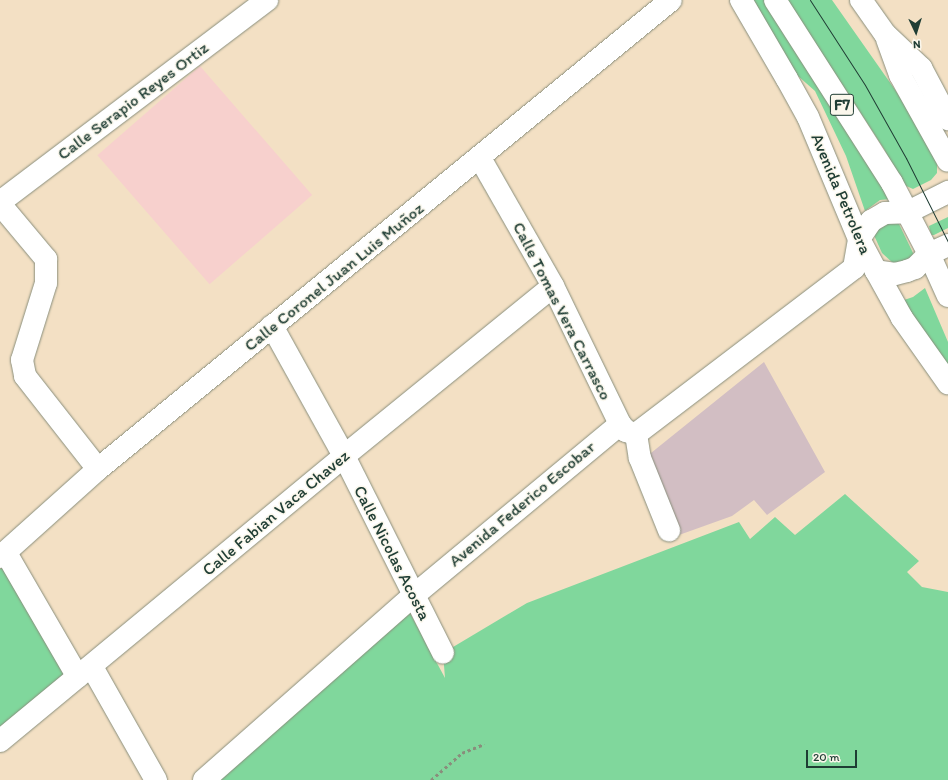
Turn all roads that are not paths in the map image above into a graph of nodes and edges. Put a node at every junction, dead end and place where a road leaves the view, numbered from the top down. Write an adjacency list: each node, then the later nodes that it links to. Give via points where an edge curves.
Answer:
1 (267, 0): 11 (main road, Calle Serapio Reyes Ortiz)
2 (671, 0): 8 (main road, Calle Coronel Juan Luis Muñoz)
3 (741, 0): 13 (main road, Avenida Petrolera / F7, via 808,117)
4 (775, 0): 12 (main road, F7)
5 (861, 0): 6 (main road)
6 (885, 34): 7 (main road, via 921,68); 9 (main road, via 900,75)
7 (948, 119)
8 (480, 158): 17 (main road, Calle Tomas Vera Carrasco); 19 (main road, Calle Coronel Juan Luis Muñoz)
9 (948, 161)
10 (948, 192): 12 (main road)
11 (0, 203): 23 (main road, via 46,259 46,283 22,360 25,376)
12 (908, 212): 13 (main road, via 885,213 878,216 871,221); 14 (main road, F7)
13 (859, 238): 15 (main road); 16 (main road, Avenida Petrolera / F7)
14 (938, 249): 16 (main road, via 908,272 895,274); 18 (main road, F7)
15 (854, 268): 16 (main road); 21 (main road, Avenida Federico Escobar)
16 (876, 271): 20 (main road, Avenida Petrolera / F7, via 902,318)
17 (553, 286): 21 (main road, Calle Tomas Vera Carrasco); 22 (main road, Calle Fabian Vaca Chavez)
18 (948, 296)
19 (272, 326): 22 (main road, Calle Nicolas Acosta); 23 (main road, Calle Coronel Juan Luis Muñoz)
20 (948, 383)
21 (628, 429): 24 (main road, Calle Tomas Vera Carrasco); 26 (main road, Avenida Federico Escobar)
22 (344, 456): 26 (main road, Calle Nicolas Acosta); 28 (main road, Calle Fabian Vaca Chavez)
23 (98, 468): 25 (main road, Calle Coronel Juan Luis Muñoz)
24 (669, 530)
25 (3, 555): 28 (main road)
26 (413, 596): 27 (main road, Calle Nicolas Acosta); 31 (main road, Avenida Federico Escobar)
27 (443, 653)
28 (85, 672): 29 (main road, Calle Fabian Vaca Chavez); 30 (main road)
29 (0, 741)
30 (156, 780)
31 (204, 780)

